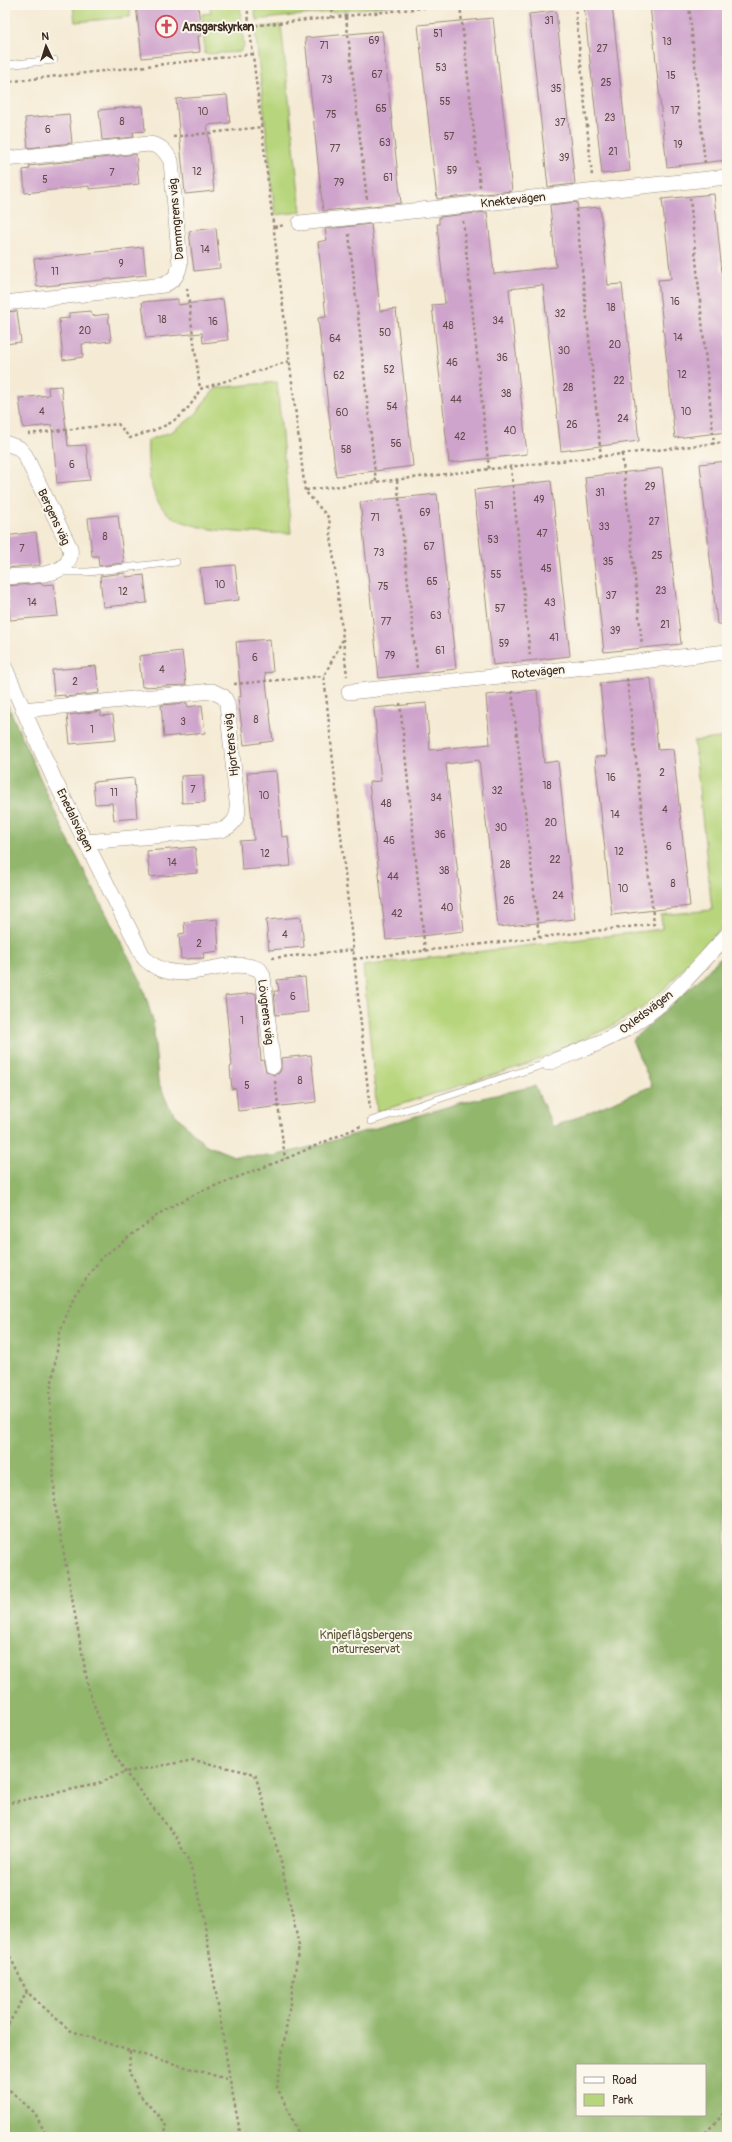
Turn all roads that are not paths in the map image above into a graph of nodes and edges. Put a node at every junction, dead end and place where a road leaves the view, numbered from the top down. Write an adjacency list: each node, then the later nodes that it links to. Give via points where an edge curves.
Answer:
1 (54, 60): 2 (lane)
2 (5, 66)
3 (5, 159): 6 (street, Dammgrens väg, via 149,144 160,146 171,160 180,264 178,274 164,285)
4 (727, 177): 5 (street, Knektevägen)
5 (300, 223)
6 (5, 303)
7 (8, 444): 9 (street, Bergens väg, via 25,455 70,548 69,562)
8 (176, 562): 9 (lane, via 88,572)
9 (58, 572): 10 (street)
10 (5, 577)
11 (727, 652): 13 (street, Rotevägen)
12 (5, 668): 14 (street, Enedalsvägen)
13 (349, 692)
14 (23, 710): 15 (street, Enedalsvägen); 15 (street, Hjortens väg, via 212,691 218,693 227,703 238,812 233,823 222,830)
15 (86, 842): 17 (street, Enedalsvägen, via 144,958)
16 (727, 935): 18 (street, Oxledsvägen, via 677,988 630,1027 610,1038)
17 (153, 967): 19 (street, Lövgrens väg, via 176,973 246,966 260,970 263,976)
18 (548, 1063): 20 (lane)
19 (273, 1066)
20 (371, 1121)

